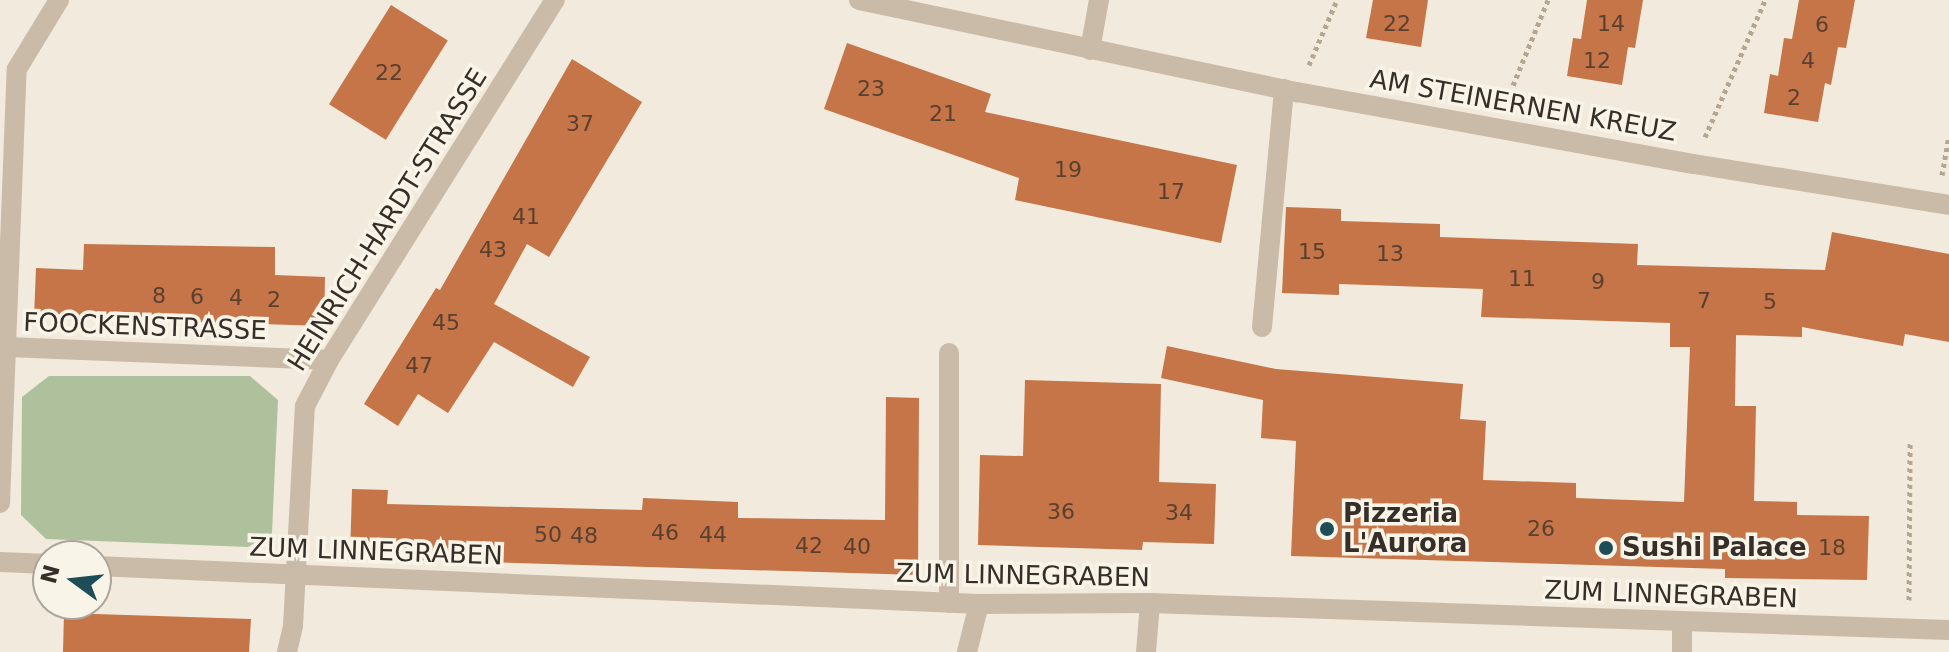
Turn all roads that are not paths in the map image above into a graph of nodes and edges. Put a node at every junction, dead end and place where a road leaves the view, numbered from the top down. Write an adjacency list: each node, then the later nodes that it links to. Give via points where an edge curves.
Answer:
1 (59, 0): 9 (street, FOOCKENSTRASSE, via 17,69)
2 (555, 0): 11 (street, HEINRICH-HARDT-STRASSE)
3 (859, 0): 5 (street, AM STEINERNEN KREUZ)
4 (1099, 0): 5 (street)
5 (1090, 50): 6 (street, AM STEINERNEN KREUZ)
6 (1290, 91): 7 (street, AM STEINERNEN KREUZ); 8 (street)
7 (1949, 205)
8 (1262, 327)
9 (7, 347): 11 (street, FOOCKENSTRASSE); 12 (street, FOOCKENSTRASSE)
10 (949, 353): 17 (street)
11 (329, 360): 16 (street, HEINRICH-HARDT-STRASSE, via 305,406)
12 (0, 503)
13 (0, 562): 14 (street)
14 (32, 563)
15 (112, 567): 16 (street, ZUM LINNEGRABEN)
16 (296, 575): 17 (street, ZUM LINNEGRABEN); 22 (street, HEINRICH-HARDT-STRASSE)
17 (949, 603): 19 (street, ZUM LINNEGRABEN)
18 (1150, 603): 19 (street, ZUM LINNEGRABEN); 20 (street, ZUM LINNEGRABEN); 24 (street)
19 (979, 604): 23 (street)
20 (1682, 622): 21 (street, ZUM LINNEGRABEN); 25 (street)
21 (1949, 630)
22 (287, 652)
23 (967, 652)
24 (1146, 652)
25 (1682, 652)

